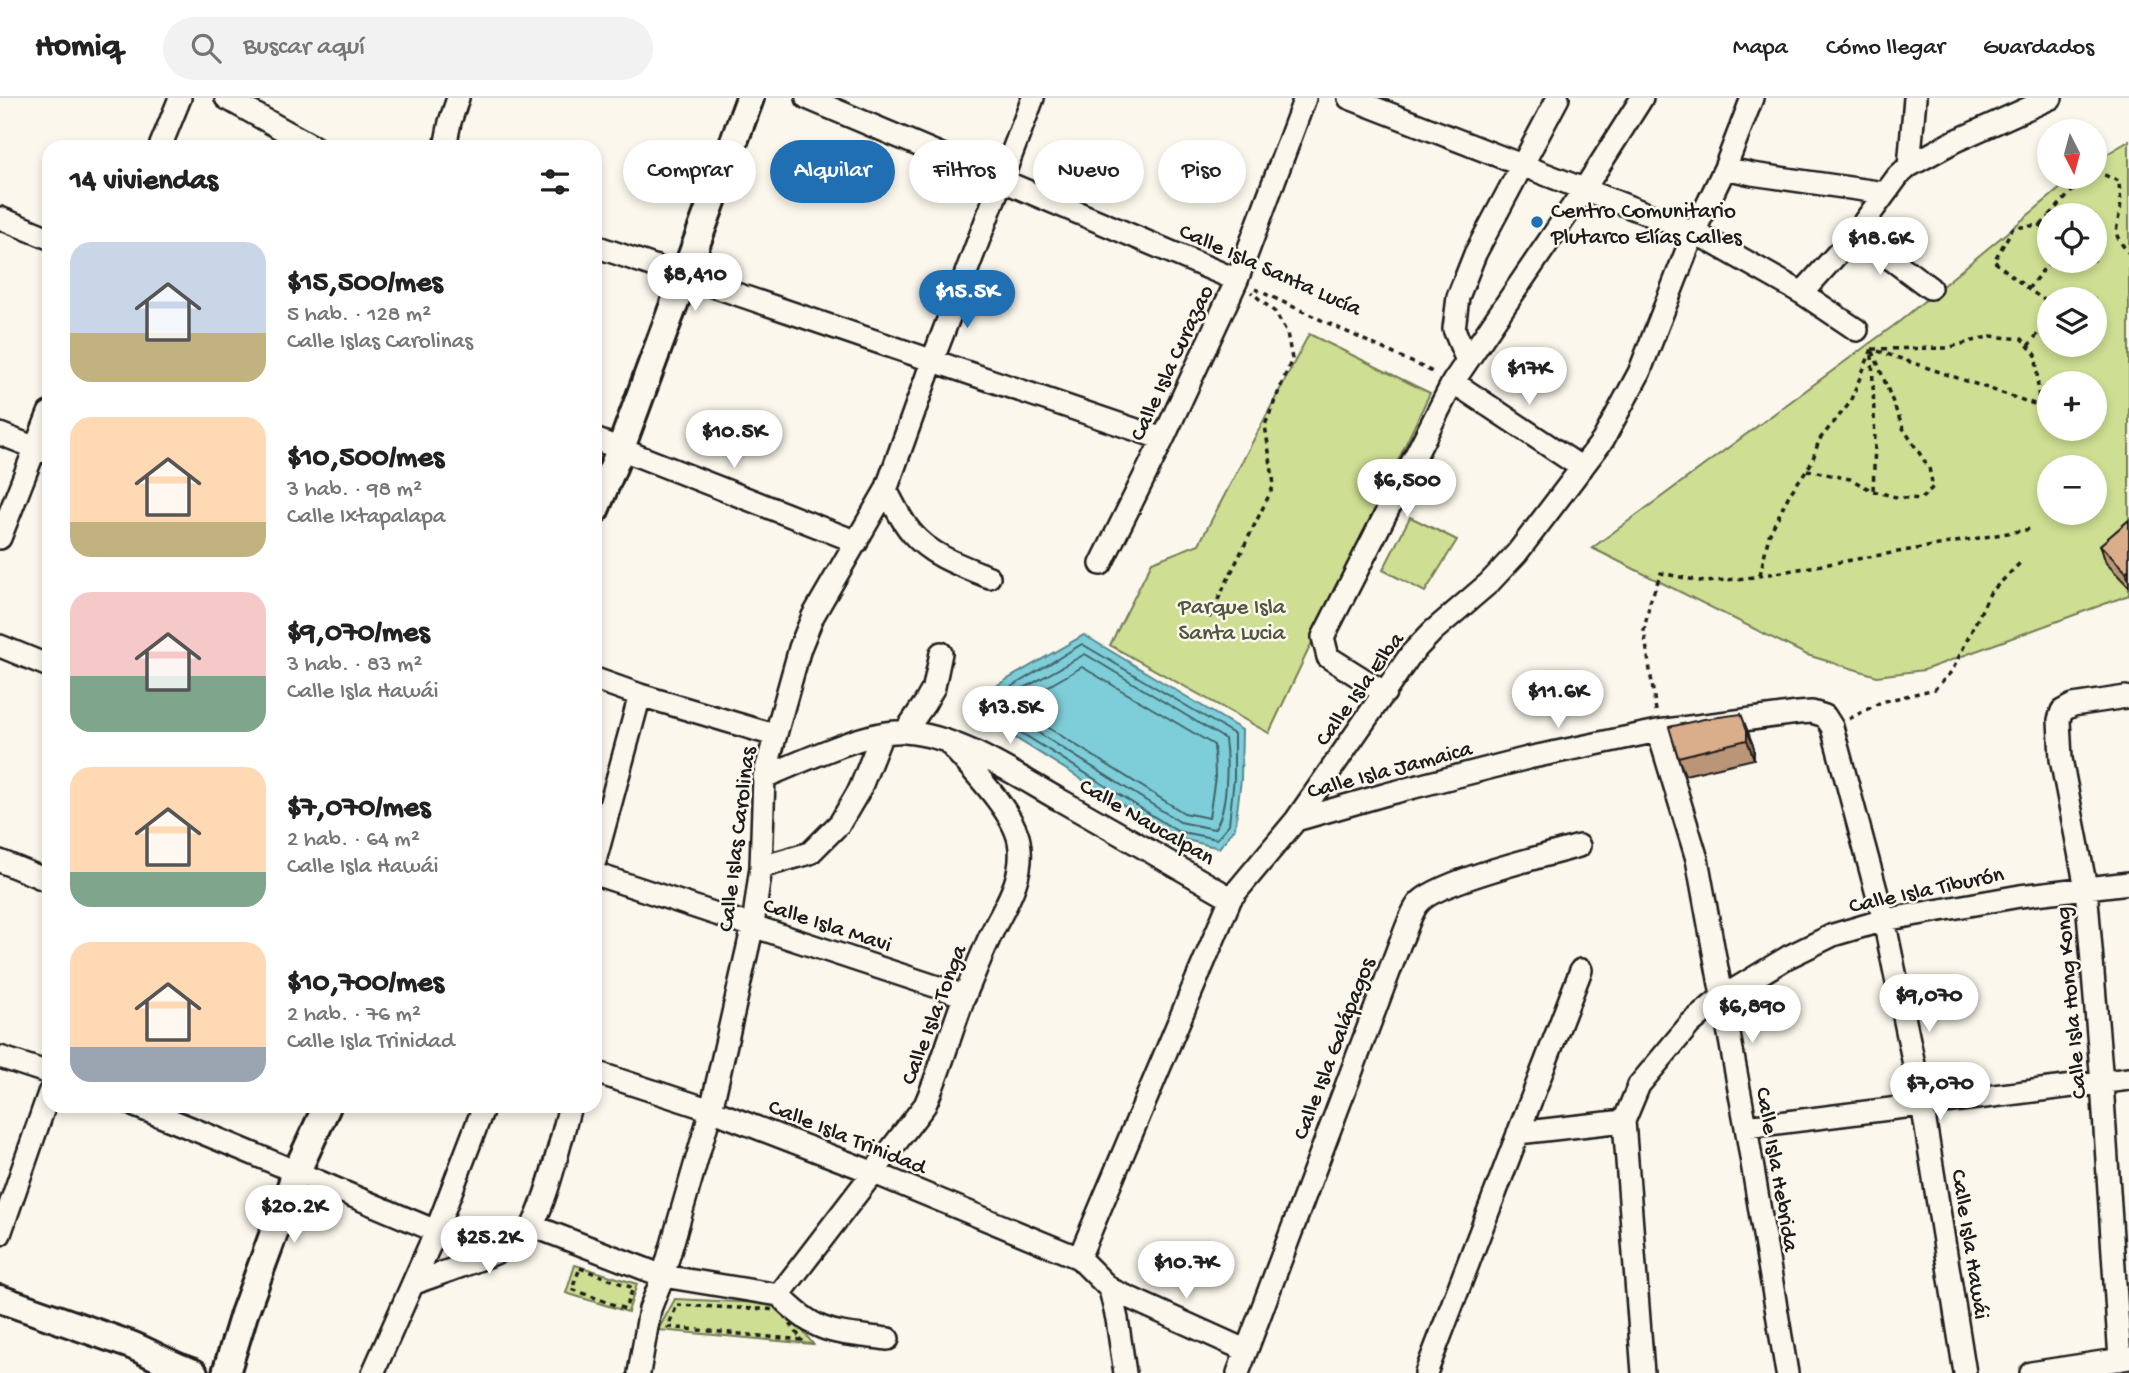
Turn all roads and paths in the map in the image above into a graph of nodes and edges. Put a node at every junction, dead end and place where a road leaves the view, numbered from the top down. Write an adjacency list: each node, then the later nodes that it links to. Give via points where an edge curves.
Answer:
1 (180, 98): 14 (street)
2 (226, 98): 15 (street)
3 (458, 98): 16 (street)
4 (750, 98): 37 (street)
5 (807, 98): 18 (street, Calle Isla Santa Lucía)
6 (1033, 98): 17 (street, Calle Islas Carolinas)
7 (1305, 98): 38 (street, Calle Isla Curazao)
8 (1349, 98): 19 (street)
9 (1558, 98): 19 (street)
10 (1642, 98): 24 (street)
11 (1752, 98): 21 (street, Calle Isla Elba)
12 (1915, 98): 20 (street)
13 (2051, 98): 20 (street)
14 (163, 140)
15 (301, 140)
16 (446, 140)
17 (1017, 140)
18 (909, 141)
19 (1523, 165): 24 (street); 48 (street, via 1475,254 1458,297 1454,329)
20 (1909, 166): 26 (street)
21 (1725, 168): 26 (street); 31 (street, Calle Isla Elba)
22 (2107, 176): 35 (path, via 2119,181 2121,209 2115,226 2117,239)
23 (1019, 187): 38 (street, Calle Isla Santa Lucía)
24 (1585, 188): 31 (street); 48 (street)
25 (2074, 189): 28 (path)
26 (1885, 193): 32 (street)
27 (993, 203): 47 (street, Calle Islas Carolinas)
28 (2062, 203)
29 (0, 218): 33 (street)
30 (2037, 225): 40 (path, via 2014,228 1994,261)
31 (1694, 232): 41 (street); 57 (street, Calle Isla Elba, via 1639,373 1603,440)
32 (1856, 233): 39 (street); 41 (street)
33 (42, 235)
34 (602, 248): 37 (street)
35 (2129, 253)
36 (2041, 273): 40 (path)
37 (684, 275): 47 (street); 55 (street)
38 (1237, 280): 50 (path, Calle Isla Santa Lucía); 53 (street, Calle Isla Curazao); 69 (path, via 1275,312 1287,333 1292,359 1265,425 1274,485)
39 (1930, 288)
40 (2028, 289): 42 (path)
41 (1802, 293): 43 (street)
42 (2037, 295)
43 (1857, 330): 46 (path)
44 (2037, 335): 45 (path)
45 (2028, 346): 46 (path, via 2022,338 1991,336 1948,348); 49 (path, via 2036,355)
46 (1872, 349): 51 (path); 58 (path, via 1849,404 1819,440); 60 (path); 60 (path, via 1903,428 1929,468 1933,487 1921,499)
47 (933, 359): 53 (street); 59 (street, Calle Islas Carolinas)
48 (1467, 361): 50 (street)
49 (2037, 372)
50 (1453, 382): 57 (street); 74 (street, via 1323,638 1328,657)
51 (2037, 405)
52 (0, 434): 56 (street)
53 (1163, 439): 66 (street, Calle Isla Curazao)
54 (602, 441): 55 (street)
55 (621, 448): 61 (street); 64 (street)
56 (42, 450): 63 (street)
57 (1582, 468): 74 (street, Calle Isla Elba, via 1517,553 1433,631)
58 (1807, 470): 60 (path, via 1850,479); 67 (path, via 1769,535)
59 (886, 490): 64 (street, Calle Islas Carolinas); 68 (street, via 910,532 924,546)
60 (1873, 491)
61 (602, 493)
62 (2031, 529): 67 (path)
63 (0, 538)
64 (858, 542): 81 (street, Calle Islas Carolinas, via 813,616)
65 (2021, 562): 77 (path, via 1990,593 1952,671 1935,689)
66 (1101, 564)
67 (1760, 575): 78 (path, via 1704,582 1661,573 1644,630)
68 (989, 577)
69 (1209, 618)
70 (0, 646): 72 (street)
71 (942, 653): 79 (street, via 934,687)
72 (42, 663)
73 (602, 681): 75 (street)
74 (1385, 693): 84 (street, Calle Isla Elba)
75 (640, 695): 81 (street); 85 (street)
76 (2126, 697): 92 (street, Calle Isla Hong Kong, via 2073,705 2062,711 2059,720 2061,759)
77 (1828, 722): 78 (street, Calle Isla Jamaica, via 1812,712); 94 (street, Calle Isla Hawái)
78 (1658, 731): 84 (street, Calle Isla Jamaica, via 1528,758); 98 (street, Calle Isla Hebrida, via 1697,859)
79 (905, 732): 80 (street, Calle Naucalpan); 82 (street, Calle Naucalpan)
80 (882, 734): 83 (street, Calle Naucalpan); 88 (street, via 860,789 840,823 810,853)
81 (774, 735): 83 (street, Calle Islas Carolinas)
82 (948, 742): 93 (street, Calle Naucalpan, via 1001,765); 97 (street, Calle Isla Tonga, via 1007,813 1019,840 1020,869 1008,905)
83 (764, 777): 88 (street, Calle Islas Carolinas)
84 (1296, 820): 93 (street, Calle Isla Elba)
85 (602, 835)
86 (1579, 846): 128 (street, Calle Isla Galápagos, via 1457,882 1432,892 1418,904)
87 (0, 861): 90 (street)
88 (761, 867): 95 (street, Calle Islas Carolinas)
89 (602, 876): 95 (street, Calle Isla Mavi)
90 (42, 878)
91 (2129, 883): 92 (street, Calle Isla Tiburón)
92 (2086, 888): 94 (street, Calle Isla Tiburón); 103 (street, Calle Isla Hong Kong)
93 (1231, 898): 119 (street, Calle Isla Elba)
94 (1884, 920): 98 (street, Calle Isla Tiburón, via 1833,935); 104 (street, Calle Isla Hawái)
95 (753, 925): 97 (street, Calle Isla Mavi); 105 (street, Calle Islas Carolinas)
96 (1581, 970): 113 (street)
97 (965, 996): 114 (street, Calle Isla Tonga, via 925,1105)
98 (1722, 997): 111 (street, Calle Isla Tiburón, via 1690,1024 1639,1084); 112 (street, Calle Isla Hebrida)
99 (0, 1057): 100 (street)
100 (42, 1071)
101 (602, 1074): 105 (street, Calle Isla Trinidad)
102 (2129, 1079): 103 (street)
103 (2102, 1083): 104 (street); 129 (street, Calle Isla Hong Kong)
104 (1922, 1103): 112 (street); 139 (street, Calle Isla Hawái)
105 (712, 1110): 114 (street, Calle Isla Trinidad); 120 (street, Calle Islas Carolinas)
106 (42, 1113): 118 (street)
107 (153, 1113): 115 (street)
108 (324, 1113): 115 (street)
109 (481, 1113): 117 (street)
110 (568, 1113): 116 (street)
111 (1624, 1121): 113 (street); 137 (street)
112 (1745, 1127): 138 (street, Calle Isla Hebrida)
113 (1518, 1133): 136 (street)
114 (872, 1172): 119 (street, Calle Isla Trinidad); 123 (street, Calle Isla Tonga)
115 (296, 1173): 117 (street); 131 (street)
116 (533, 1226): 120 (street); 121 (street, via 505,1248)
117 (436, 1231): 121 (street)
118 (0, 1234)
119 (1079, 1258): 122 (street)
120 (663, 1276): 123 (street); 133 (street, Calle Islas Carolinas, via 643,1335)
121 (415, 1283): 132 (street)
122 (1110, 1289): 128 (street); 134 (street)
123 (779, 1295): 126 (street, via 798,1315 822,1329)
124 (0, 1299): 130 (street, via 131,1345)
125 (625, 1309): 125 (path, via 633,1288 580,1268 572,1289)
126 (888, 1339)
127 (802, 1340): 127 (path, via 681,1328 668,1327 677,1305 780,1310)
128 (1245, 1350): 135 (street, Calle Isla Galápagos)
129 (2124, 1359): 140 (street)
130 (194, 1373)
131 (226, 1373)
132 (373, 1373)
133 (639, 1373)
134 (1125, 1373)
135 (1238, 1373)
136 (1426, 1373)
137 (1643, 1373)
138 (1787, 1373)
139 (1965, 1373)
140 (2031, 1373)

